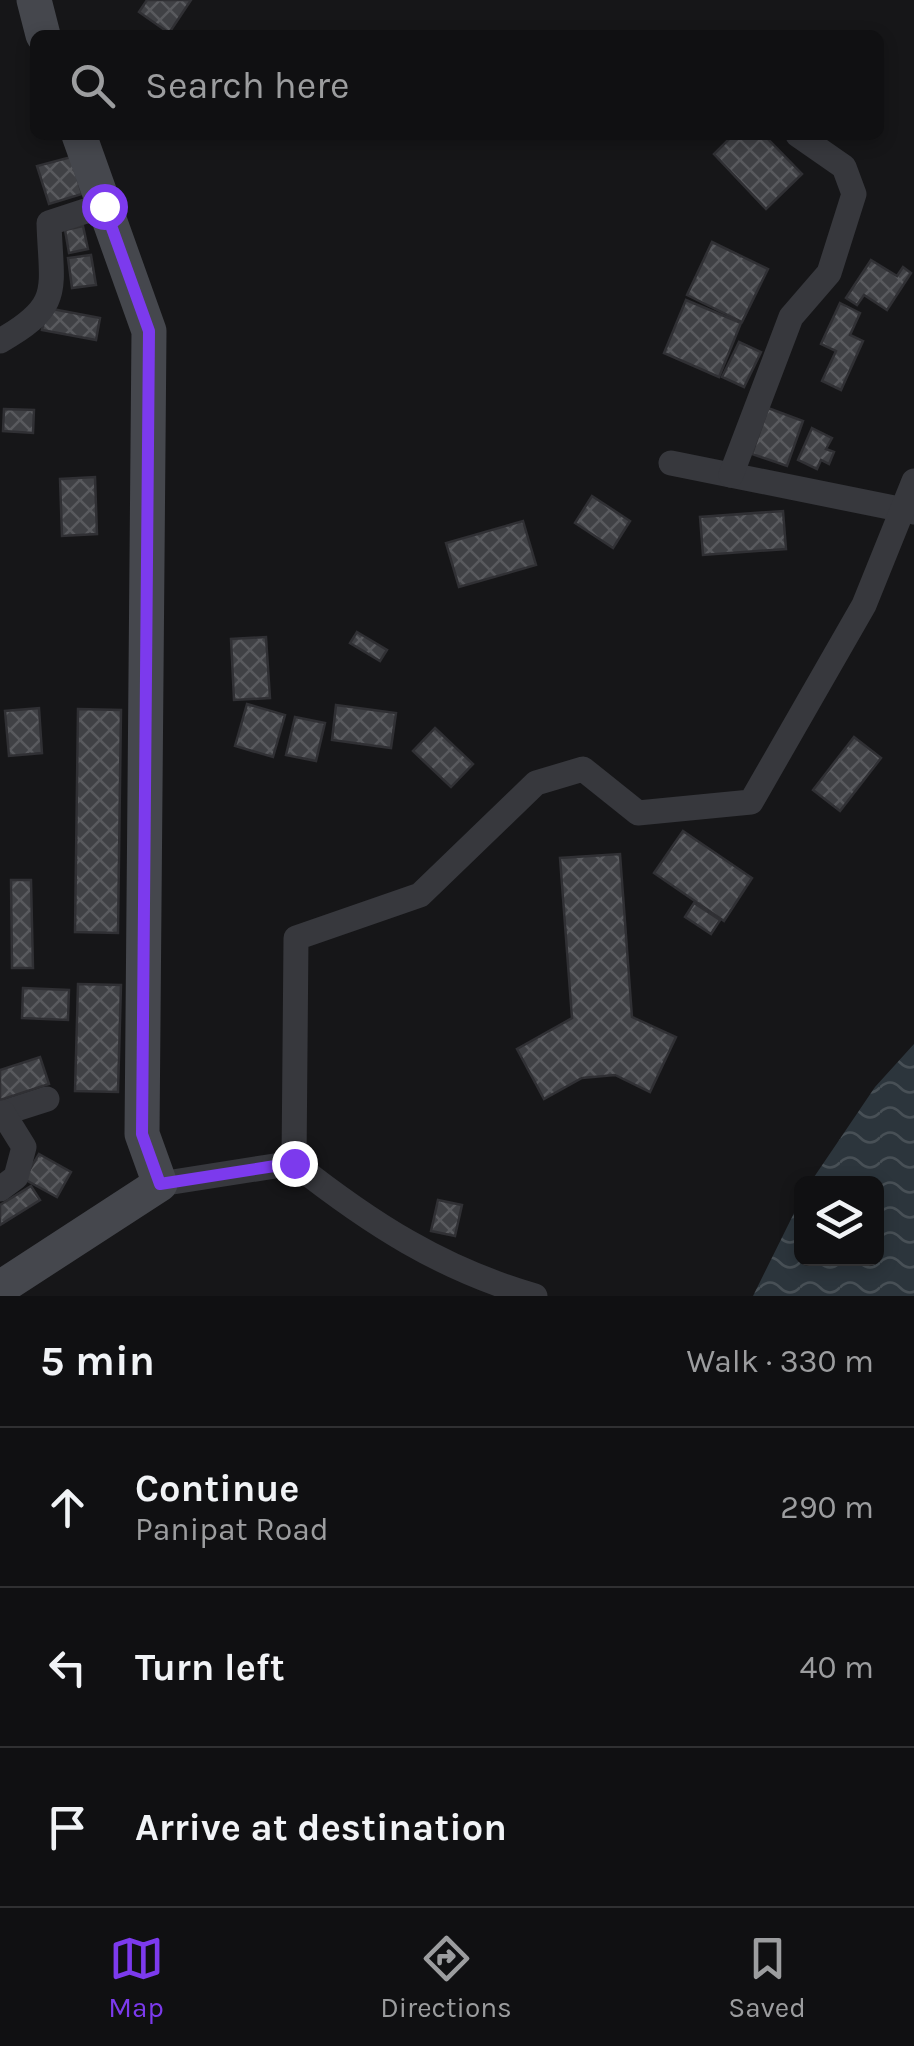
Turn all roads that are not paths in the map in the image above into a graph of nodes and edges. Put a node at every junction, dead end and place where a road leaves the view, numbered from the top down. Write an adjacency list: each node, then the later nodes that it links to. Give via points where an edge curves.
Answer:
1 (34, 0): 2 (street)
2 (43, 30)
3 (81, 140): 5 (street)
4 (804, 140): 8 (street, via 844,166 854,194 829,273 790,318)
5 (104, 206): 6 (street, via 50,223 51,296 36,321); 14 (street, via 149,331 142,1134)
6 (0, 341)
7 (671, 463): 8 (street)
8 (731, 475): 10 (street)
9 (914, 481): 10 (street)
10 (908, 511): 13 (street, via 864,605 751,802 638,813 583,769 536,783 420,895 296,938)
11 (47, 1099): 12 (street)
12 (1, 1114): 15 (street, via 24,1147 16,1178)
13 (294, 1163): 14 (street); 17 (street, via 359,1215 474,1279)
14 (160, 1184): 16 (street)
15 (0, 1190)
16 (0, 1288)
17 (535, 1296)

